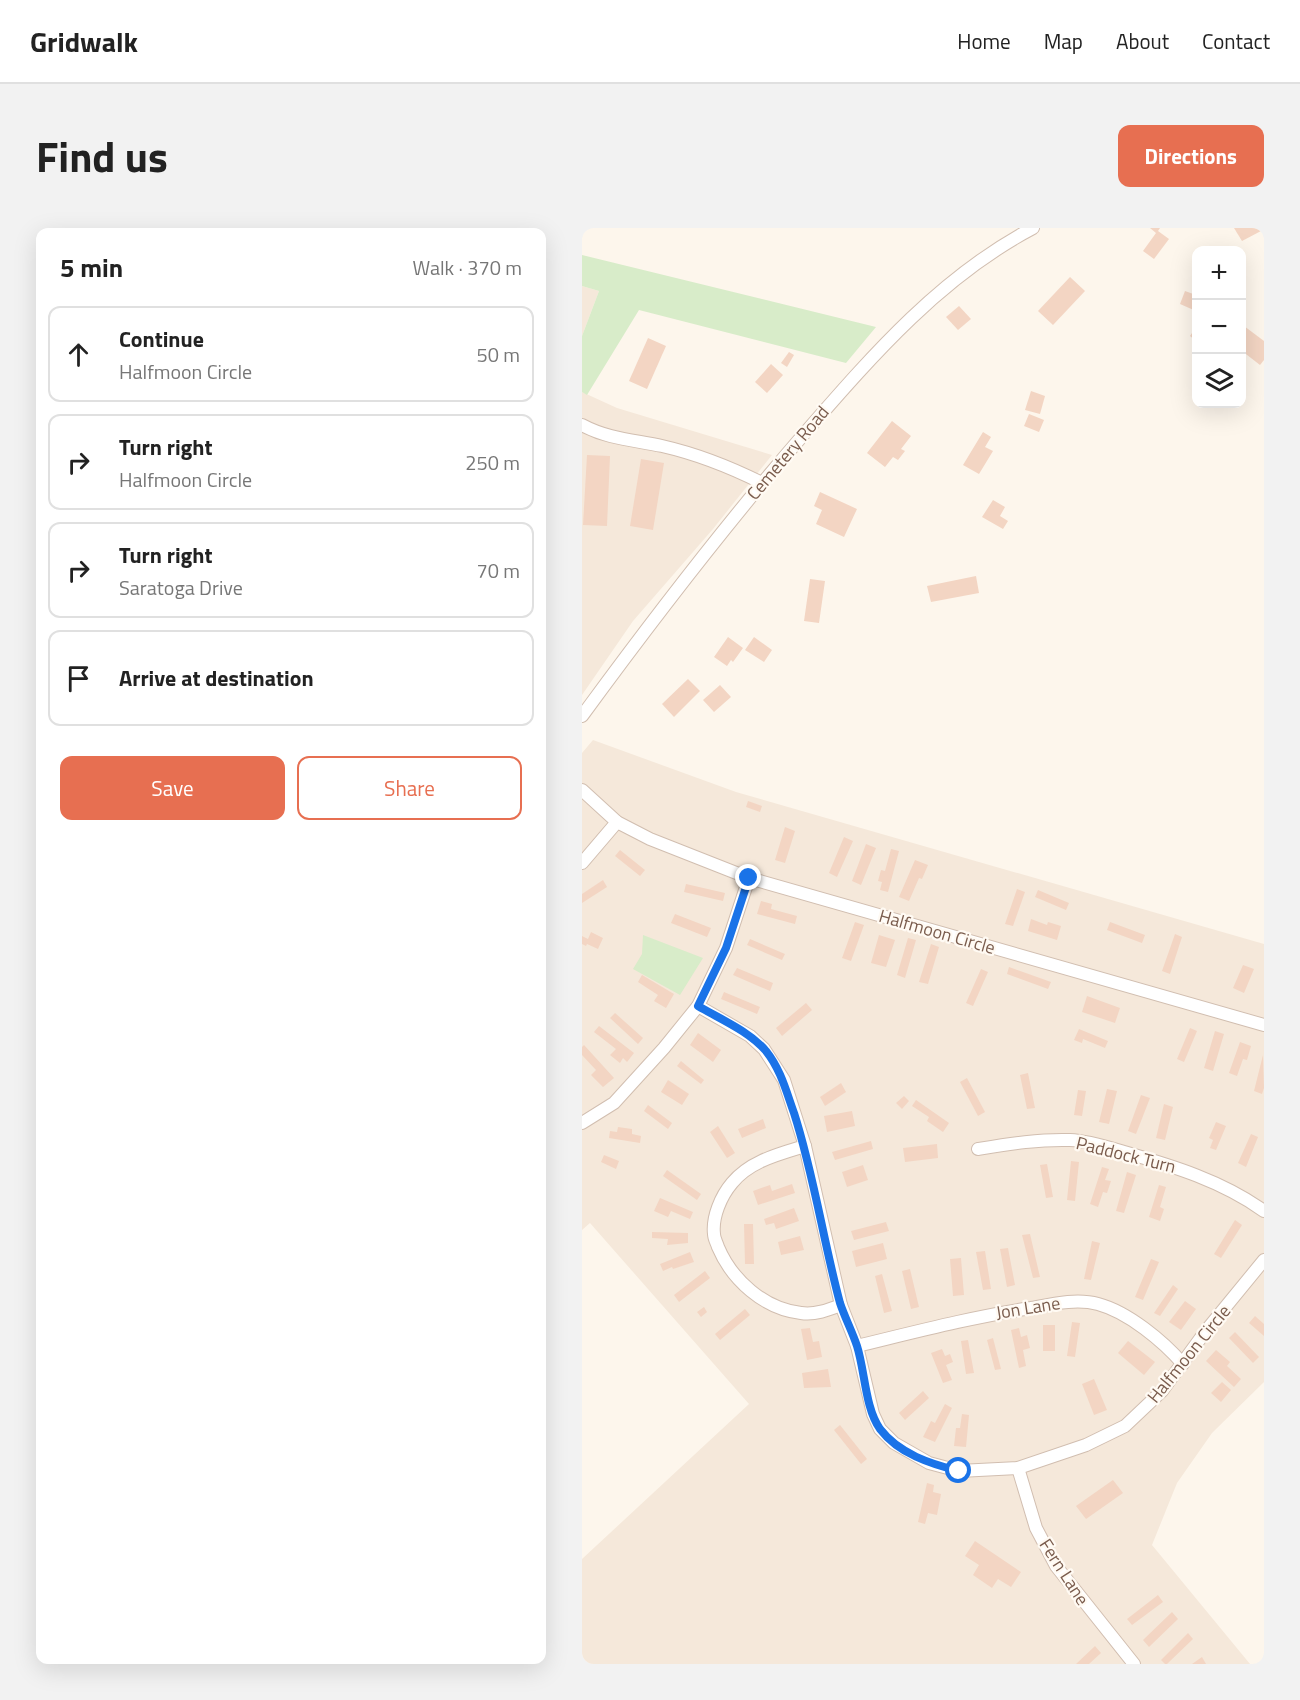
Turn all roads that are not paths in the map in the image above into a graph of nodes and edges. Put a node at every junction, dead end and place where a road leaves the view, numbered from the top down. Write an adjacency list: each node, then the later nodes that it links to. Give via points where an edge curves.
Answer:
1 (1033, 228): 3 (street, Cemetery Road, via 989,254 928,301 858,371)
2 (582, 426): 3 (street, via 617,439 662,446 723,464)
3 (762, 483): 4 (street, Cemetery Road)
4 (582, 716)
5 (582, 790): 6 (street, Halfmoon Circle)
6 (617, 822): 7 (street); 8 (street, Halfmoon Circle)
7 (582, 863)
8 (749, 878): 9 (street, via 726,948); 10 (street, Halfmoon Circle)
9 (698, 1006): 11 (street, via 614,1103); 12 (street, Halfmoon Circle, via 750,1036 764,1049 784,1080)
10 (1264, 1025)
11 (582, 1123)
12 (804, 1146): 16 (street, Halfmoon Circle); 16 (street, via 770,1156 732,1183 715,1216 713,1236 725,1262 743,1286 763,1300 800,1313 819,1313)
13 (978, 1149): 14 (street, Paddock Turn, via 1028,1141 1089,1142 1177,1167)
14 (1264, 1211)
15 (1264, 1260): 18 (street, Halfmoon Circle)
16 (841, 1305): 17 (street, Halfmoon Circle)
17 (857, 1346): 18 (street, Jon Lane, via 983,1316 1065,1302 1097,1303 1156,1336); 19 (street, Halfmoon Circle, via 873,1414 880,1429 894,1443 929,1463 959,1471)
18 (1183, 1364): 19 (street, Halfmoon Circle, via 1162,1391 1125,1426 1086,1445)
19 (1018, 1468): 20 (street, Fern Lane, via 1036,1528 1056,1566)
20 (1134, 1664)

